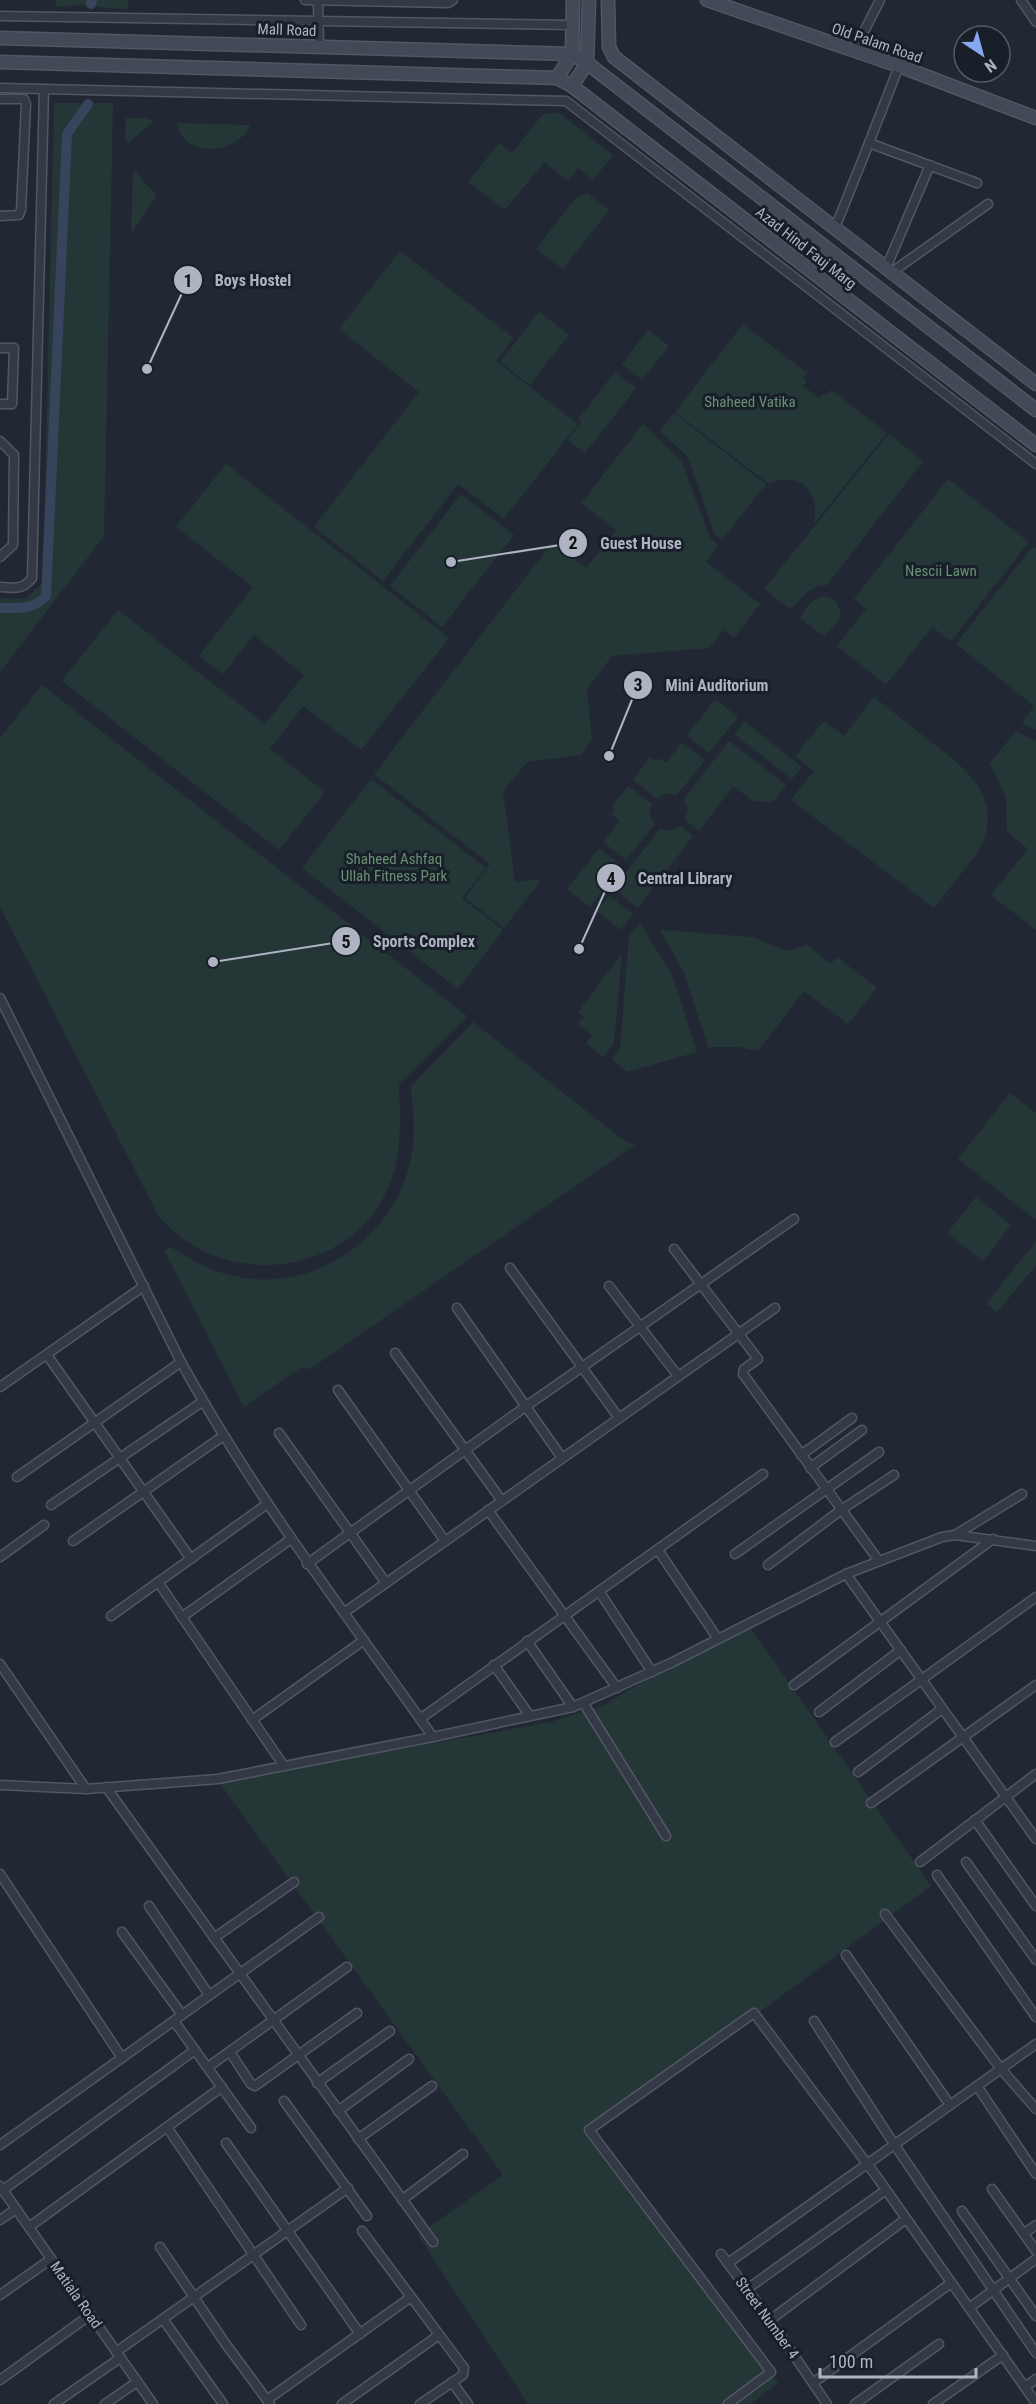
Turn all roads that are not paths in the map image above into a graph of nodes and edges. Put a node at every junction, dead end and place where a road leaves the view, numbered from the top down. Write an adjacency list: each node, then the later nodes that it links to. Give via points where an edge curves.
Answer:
1 (307, 0): 9 (street)
2 (453, 0): 9 (street)
3 (573, 0): 13 (main road)
4 (589, 0): 19 (main road)
5 (608, 0): 32 (main road, via 609,47 614,57)
6 (707, 0): 16 (main road, Old Palam Road)
7 (880, 0): 16 (street)
8 (1021, 0): 12 (street)
9 (318, 1): 11 (street)
10 (0, 16): 11 (street)
11 (319, 22): 13 (street); 15 (street)
12 (1036, 22)
13 (573, 25): 17 (main road)
14 (0, 38): 15 (main road, Mall Road)
15 (319, 46): 17 (main road, Mall Road)
16 (855, 51): 20 (main road, Old Palam Road)
17 (572, 54): 19 (main road, Azad Hind Fauj Marg); 21 (main road)
18 (0, 62): 21 (main road)
19 (587, 63): 22 (main road); 37 (main road, Azad Hind Fauj Marg)
20 (899, 66): 26 (main road, Old Palam Road); 27 (street)
21 (557, 78): 22 (main road, Azad Hind Fauj Marg)
22 (572, 86): 39 (main road, Azad Hind Fauj Marg)
23 (0, 88): 24 (street)
24 (44, 89): 40 (street, via 566,102); 42 (street, via 32,578 20,588)
25 (0, 99): 31 (street, via 20,98 26,104 21,210 14,216)
26 (1035, 115)
27 (868, 143): 28 (street); 32 (street)
28 (930, 165): 29 (street); 33 (street)
29 (977, 183)
30 (988, 204): 33 (street)
31 (0, 216)
32 (835, 228): 33 (main road)
33 (889, 270): 35 (main road)
34 (0, 348): 36 (street, via 14,348 12,404)
35 (1033, 377)
36 (0, 404)
37 (1036, 410)
38 (0, 441): 41 (street, via 14,455 13,545)
39 (1036, 445)
40 (1036, 464)
41 (0, 557)
42 (0, 587)
43 (0, 998): 48 (street)
44 (794, 1219): 47 (street)
45 (674, 1249): 47 (street)
46 (510, 1268): 57 (street)
47 (701, 1285): 52 (street); 53 (street)
48 (144, 1286): 55 (street); 56 (street)
49 (609, 1286): 52 (street)
50 (457, 1308): 62 (street)
51 (775, 1308): 53 (street)
52 (640, 1327): 57 (street); 58 (street)
53 (738, 1334): 58 (street); 71 (street, via 758,1359 744,1374)
54 (395, 1353): 69 (street)
55 (47, 1355): 59 (street); 65 (street)
56 (181, 1362): 61 (street); 65 (street)
57 (582, 1367): 62 (street); 63 (street)
58 (678, 1376): 63 (street)
59 (0, 1388)
60 (338, 1390): 78 (street)
61 (202, 1402): 68 (street); 72 (street)
62 (525, 1407): 69 (street); 73 (street)
63 (619, 1418): 73 (street)
64 (852, 1418): 71 (street)
65 (95, 1422): 72 (street); 77 (street)
66 (862, 1430): 74 (street)
67 (279, 1433): 88 (street)
68 (223, 1436): 80 (street); 83 (street)
69 (465, 1450): 78 (street); 82 (street)
70 (879, 1452): 79 (street)
71 (801, 1455): 74 (street)
72 (119, 1457): 80 (street); 84 (street)
73 (562, 1458): 82 (street)
74 (810, 1468): 79 (street)
75 (764, 1474): 95 (street)
76 (894, 1475): 86 (street)
77 (17, 1477)
78 (409, 1490): 88 (street); 93 (street)
79 (826, 1490): 86 (street); 96 (street)
80 (143, 1492): 92 (street); 98 (street)
81 (1022, 1494): 89 (street)
82 (502, 1501): 85 (street)
83 (267, 1504): 90 (street); 98 (street)
84 (51, 1505)
85 (488, 1510): 93 (street); 108 (street)
86 (841, 1510): 99 (street); 101 (street)
87 (44, 1525): 97 (street)
88 (350, 1533): 100 (street); 104 (street)
89 (955, 1535): 91 (street); 99 (street)
90 (291, 1539): 100 (street); 110 (street)
91 (993, 1539): 94 (street); 111 (street)
92 (73, 1540)
93 (445, 1541): 104 (street)
94 (1036, 1546)
95 (658, 1550): 105 (street); 112 (street)
96 (735, 1554)
97 (0, 1557)
98 (191, 1559): 103 (street)
99 (879, 1561): 102 (street)
100 (307, 1564): 107 (street)
101 (768, 1565)
102 (846, 1574): 111 (street); 112 (street)
103 (158, 1582): 109 (street); 110 (street)
104 (386, 1582): 107 (street)
105 (599, 1591): 108 (street); 118 (street)
106 (1036, 1597): 119 (street)
107 (345, 1612): 113 (street)
108 (564, 1615): 114 (street); 122 (street)
109 (111, 1616)
110 (182, 1617): 129 (street)
111 (881, 1622): 115 (street); 120 (street)
112 (718, 1639): 118 (street)
113 (364, 1640): 128 (street); 129 (street)
114 (527, 1641): 117 (street); 124 (street)
115 (901, 1650): 119 (street); 126 (street)
116 (0, 1664): 138 (street)
117 (494, 1665): 127 (street); 128 (street)
118 (652, 1672): 122 (street)
119 (922, 1680): 125 (street); 132 (street)
120 (794, 1685)
121 (1036, 1685): 131 (street)
122 (617, 1688): 123 (street)
123 (584, 1704): 124 (street); 142 (street)
124 (573, 1707): 127 (street)
125 (942, 1709): 131 (street); 134 (street)
126 (819, 1712)
127 (530, 1716): 130 (street)
128 (420, 1719): 130 (street)
129 (252, 1720): 133 (street)
130 (433, 1737): 133 (street)
131 (963, 1739): 139 (street); 140 (street)
132 (835, 1742)
133 (284, 1766): 137 (street, via 218,1779)
134 (858, 1772)
135 (1036, 1774): 139 (street)
136 (0, 1785): 138 (street)
137 (106, 1787): 138 (street); 154 (street)
138 (86, 1789)
139 (1005, 1796): 141 (street); 143 (street)
140 (871, 1803)
141 (975, 1820): 144 (street); 150 (street)
142 (666, 1836)
143 (1036, 1839)
144 (920, 1862)
145 (966, 1862): 156 (street)
146 (0, 1874): 170 (street)
147 (936, 1875): 162 (street)
148 (294, 1882): 154 (street)
149 (149, 1906): 159 (street)
150 (1036, 1906)
151 (885, 1914): 173 (street)
152 (319, 1917): 158 (street)
153 (122, 1932): 161 (street)
154 (214, 1938): 158 (street)
155 (846, 1955): 179 (street)
156 (1036, 1960)
157 (347, 1967): 163 (street)
158 (241, 1973): 159 (street); 163 (street)
159 (209, 1995): 161 (street)
160 (357, 2013): 169 (street)
161 (178, 2018): 167 (street); 170 (street)
162 (1036, 2018)
163 (273, 2020): 168 (street); 169 (street)
164 (814, 2021): 186 (street)
165 (390, 2031): 174 (street)
166 (1036, 2044): 173 (street)
167 (195, 2050): 172 (street); 191 (street)
168 (230, 2052): 169 (street, via 255,2086); 172 (street)
169 (297, 2054): 174 (street)
170 (122, 2058): 187 (street)
171 (409, 2059): 181 (street)
172 (208, 2067): 177 (street)
173 (1001, 2069): 176 (street); 180 (street)
174 (317, 2083): 181 (street)
175 (432, 2085): 184 (street)
176 (977, 2086): 179 (street); 190 (street)
177 (222, 2087): 182 (street); 183 (street)
178 (284, 2101): 192 (street)
179 (950, 2105): 186 (street)
180 (1036, 2109)
181 (338, 2111): 184 (street)
182 (167, 2127): 202 (street); 210 (street)
183 (250, 2128)
184 (358, 2139): 195 (street)
185 (226, 2143): 203 (street)
186 (894, 2144): 189 (street); 217 (street)
187 (0, 2145)
188 (463, 2154): 195 (street)
189 (867, 2163): 194 (street); 213 (street); 249 (street, via 754,2013 589,2130 771,2372)
190 (1036, 2174)
191 (1, 2188): 196 (street, Matiala Road)
192 (348, 2188): 198 (street); 203 (street)
193 (992, 2189): 205 (street)
194 (886, 2190): 199 (street); 216 (street)
195 (402, 2200): 206 (street)
196 (16, 2209): 200 (street); 202 (street, Matiala Road)
197 (962, 2211): 214 (street)
198 (367, 2216)
199 (906, 2219): 215 (street); 225 (street)
200 (0, 2220)
201 (1036, 2225): 205 (street)
202 (28, 2227): 211 (street, Matiala Road)
203 (288, 2230): 210 (street); 227 (street)
204 (362, 2231): 220 (street)
205 (1024, 2234): 208 (street)
206 (433, 2242)
207 (160, 2247): 219 (street)
208 (1036, 2251)
209 (721, 2253): 213 (street, Street Number 4)
210 (252, 2255): 219 (street); 226 (street)
211 (51, 2259): 218 (street); 222 (street, Matiala Road)
212 (1036, 2259): 214 (street)
213 (728, 2263): 216 (street, Street Number 4)
214 (1009, 2278): 217 (street); 223 (street)
215 (951, 2283): 221 (street); 237 (street)
216 (747, 2289): 225 (street, Street Number 4)
217 (993, 2290): 221 (street); 230 (street)
218 (0, 2295)
219 (193, 2297): 224 (street); 239 (street)
220 (411, 2297): 227 (street); 228 (street)
221 (969, 2308): 232 (street)
222 (90, 2315): 231 (street, Matiala Road); 234 (street)
223 (1036, 2316)
224 (163, 2319): 231 (street); 245 (street)
225 (770, 2320): 237 (street, Street Number 4)
226 (301, 2325)
227 (360, 2334): 239 (street)
228 (439, 2335): 236 (street, via 462,2365 463,2375); 246 (street)
229 (939, 2344): 250 (street)
230 (1036, 2353)
231 (118, 2355): 235 (street, Matiala Road); 242 (street)
232 (1003, 2355): 238 (street); 251 (street)
233 (1036, 2379): 238 (street)
234 (0, 2380)
235 (137, 2382): 243 (street); 244 (street, Matiala Road)
236 (452, 2382): 247 (street); 248 (street)
237 (813, 2382): 240 (street, Street Number 4)
238 (1025, 2387): 241 (street)
239 (269, 2402)
240 (823, 2403)
241 (1036, 2403)
242 (54, 2404)
243 (105, 2404)
244 (153, 2404)
245 (223, 2404)
246 (342, 2404)
247 (420, 2404)
248 (468, 2404)
249 (728, 2404)
250 (855, 2404)
251 (933, 2404)

